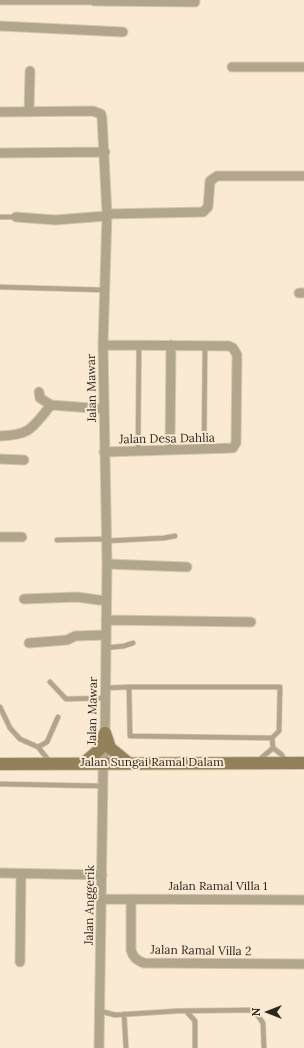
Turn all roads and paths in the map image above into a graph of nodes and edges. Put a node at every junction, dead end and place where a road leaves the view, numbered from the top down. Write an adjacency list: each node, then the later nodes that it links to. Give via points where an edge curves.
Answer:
1 (2, 0): 2 (street)
2 (94, 1): 3 (street)
3 (195, 2)
4 (0, 26): 5 (street)
5 (123, 32)
6 (232, 67): 7 (street)
7 (304, 67)
8 (30, 71): 10 (street)
9 (0, 112): 10 (street, Jalan Mawar)
10 (29, 112): 12 (street, Jalan Mawar, via 101,114)
11 (0, 152): 12 (street)
12 (104, 152): 14 (street, Jalan Mawar)
13 (304, 176): 14 (street, via 217,176 210,181 208,207 203,212)
14 (106, 215): 16 (street, via 55,220); 18 (street, Jalan Mawar)
15 (0, 217): 16 (lane)
16 (16, 217)
17 (0, 287): 18 (lane)
18 (105, 290): 20 (street, Jalan Mawar)
19 (171, 344): 21 (street); 22 (street); 27 (street)
20 (103, 345): 21 (street); 25 (street, Jalan Mawar)
21 (139, 345): 29 (lane)
22 (205, 345): 28 (lane); 28 (street, Jalan Desa Dahlia, via 229,346 237,355 235,446 230,450)
23 (39, 392): 24 (street, via 40,398)
24 (51, 405): 25 (street); 26 (street, via 27,432 22,435)
25 (104, 409): 30 (street, Jalan Mawar)
26 (0, 436)
27 (170, 450): 28 (street, Jalan Desa Dahlia); 29 (street, Jalan Desa Dahlia)
28 (204, 450)
29 (138, 451): 30 (street, Jalan Desa Dahlia)
30 (104, 452): 37 (street, Jalan Mawar)
31 (0, 460): 32 (street)
32 (24, 460)
33 (175, 536): 37 (lane)
34 (0, 537): 35 (street)
35 (22, 538)
36 (57, 540): 37 (lane)
37 (105, 540): 38 (street, Jalan Mawar)
38 (107, 564): 39 (street); 41 (street, Jalan Mawar)
39 (187, 567)
40 (24, 599): 41 (street, via 77,597)
41 (106, 601): 42 (street, Jalan Mawar)
42 (106, 620): 43 (street); 44 (street, Jalan Mawar)
43 (251, 622)
44 (105, 635): 45 (street, via 75,636 68,640); 47 (street, Jalan Mawar)
45 (29, 643)
46 (133, 643): 47 (lane)
47 (106, 648): 50 (street, Jalan Mawar)
48 (50, 682): 51 (lane, via 66,699)
49 (129, 687): 50 (lane); 55 (lane, via 130,736); 55 (lane, via 280,687 279,732)
50 (105, 688): 51 (street, Jalan Mawar)
51 (105, 698): 54 (street, Jalan Mawar)
52 (0, 707): 56 (lane, via 10,728 20,739)
53 (58, 717): 56 (lane, via 47,742)
54 (106, 732): 58 (street, via 100,749); 59 (street, Jalan Mawar); 60 (street, via 110,748)
55 (272, 738): 57 (lane)
56 (38, 747): 61 (lane)
57 (273, 748): 62 (lane); 63 (lane)
58 (85, 762): 59 (street, Jalan Sungai Ramal Dalam); 61 (street, Jalan Sungai Ramal Dalam)
59 (104, 762): 60 (street, Jalan Sungai Ramal Dalam); 67 (street, Jalan Anggerik)
60 (127, 762): 62 (street, Jalan Sungai Ramal Dalam)
61 (51, 763): 65 (street, Jalan Sungai Ramal Dalam)
62 (255, 763): 63 (street, Jalan Sungai Ramal Dalam)
63 (287, 763): 64 (street, Jalan Sungai Ramal Dalam)
64 (304, 763)
65 (0, 764)
66 (0, 784): 67 (lane)
67 (103, 786): 70 (street, Jalan Anggerik)
68 (0, 873): 69 (street)
69 (21, 874): 70 (street); 74 (street)
70 (102, 875): 71 (street, Jalan Anggerik)
71 (102, 899): 72 (street, Jalan Ramal Villa 1); 76 (street, Jalan Anggerik)
72 (131, 899): 73 (street, Jalan Ramal Villa 1); 75 (street, Jalan Ramal Villa 2, via 131,950 138,961)
73 (304, 900)
74 (20, 962)
75 (304, 964)
76 (100, 1011): 78 (lane, via 115,1015); 79 (street, Jalan Anggerik)
77 (186, 1011): 78 (lane); 81 (lane, via 195,1021); 82 (lane, via 254,1010 263,1023)
78 (124, 1014): 80 (lane)
79 (99, 1048)
80 (126, 1048)
81 (195, 1048)
82 (264, 1048)

